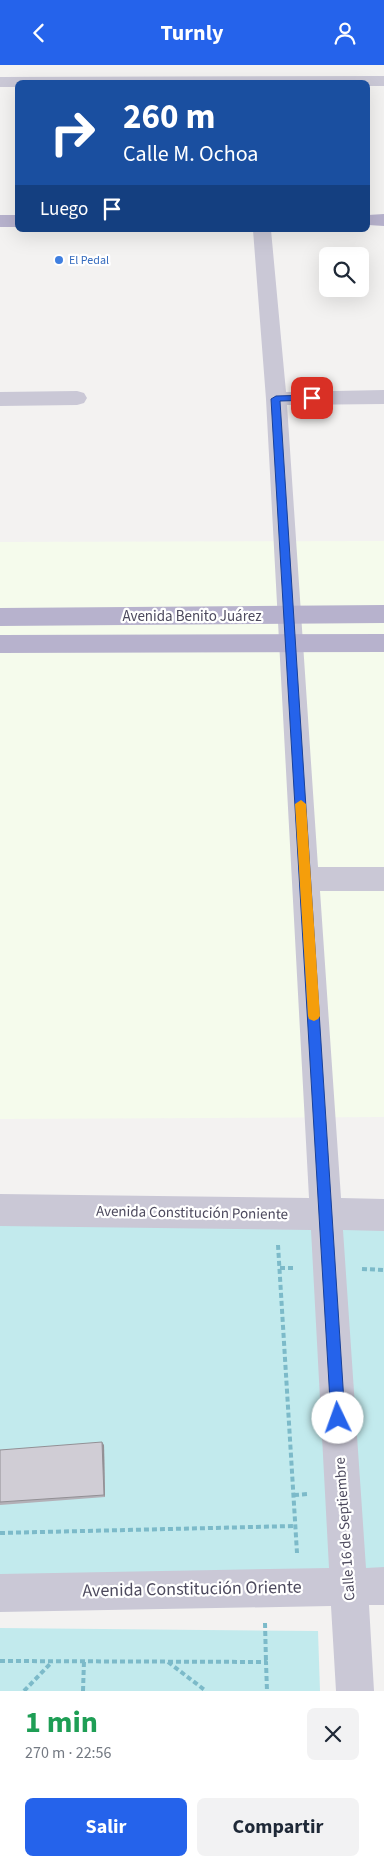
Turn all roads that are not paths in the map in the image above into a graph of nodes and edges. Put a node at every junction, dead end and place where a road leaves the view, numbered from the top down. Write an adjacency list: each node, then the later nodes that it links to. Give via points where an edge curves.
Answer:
1 (253, 76): 2 (street); 3 (street)
2 (84, 80)
3 (358, 80)
4 (370, 80): 5 (street)
5 (384, 81)
6 (0, 82): 7 (street)
7 (15, 82)
8 (370, 220): 9 (main road)
9 (384, 220)
10 (0, 221): 11 (main road)
11 (15, 221)
12 (262, 232): 16 (street, Calle 16 de Septiembre)
13 (384, 397): 16 (street)
14 (77, 398): 15 (street)
15 (0, 399)
16 (276, 399): 17 (street, Calle 16 de Septiembre)
17 (289, 615): 18 (main road, Avenida Benito Juárez); 19 (main road, Avenida Benito Juárez); 20 (street, Calle 16 de Septiembre)
18 (384, 615)
19 (0, 617)
20 (291, 643): 21 (main road, Avenida Benito Juárez); 22 (main road, Avenida Benito Juárez); 23 (street, Calle 16 de Septiembre)
21 (384, 643)
22 (0, 644)
23 (306, 879): 24 (street); 26 (street, Calle 16 de Septiembre)
24 (384, 879)
25 (0, 1209): 26 (street, Avenida Constitución Poniente)
26 (326, 1215): 27 (street, Avenida Constitución Poniente); 28 (street, Calle 16 de Septiembre)
27 (384, 1215)
28 (366, 1586): 29 (street, Avenida Constitución Oriente); 30 (street, Calle 16 de Septiembre)
29 (0, 1593)
30 (355, 1691)

